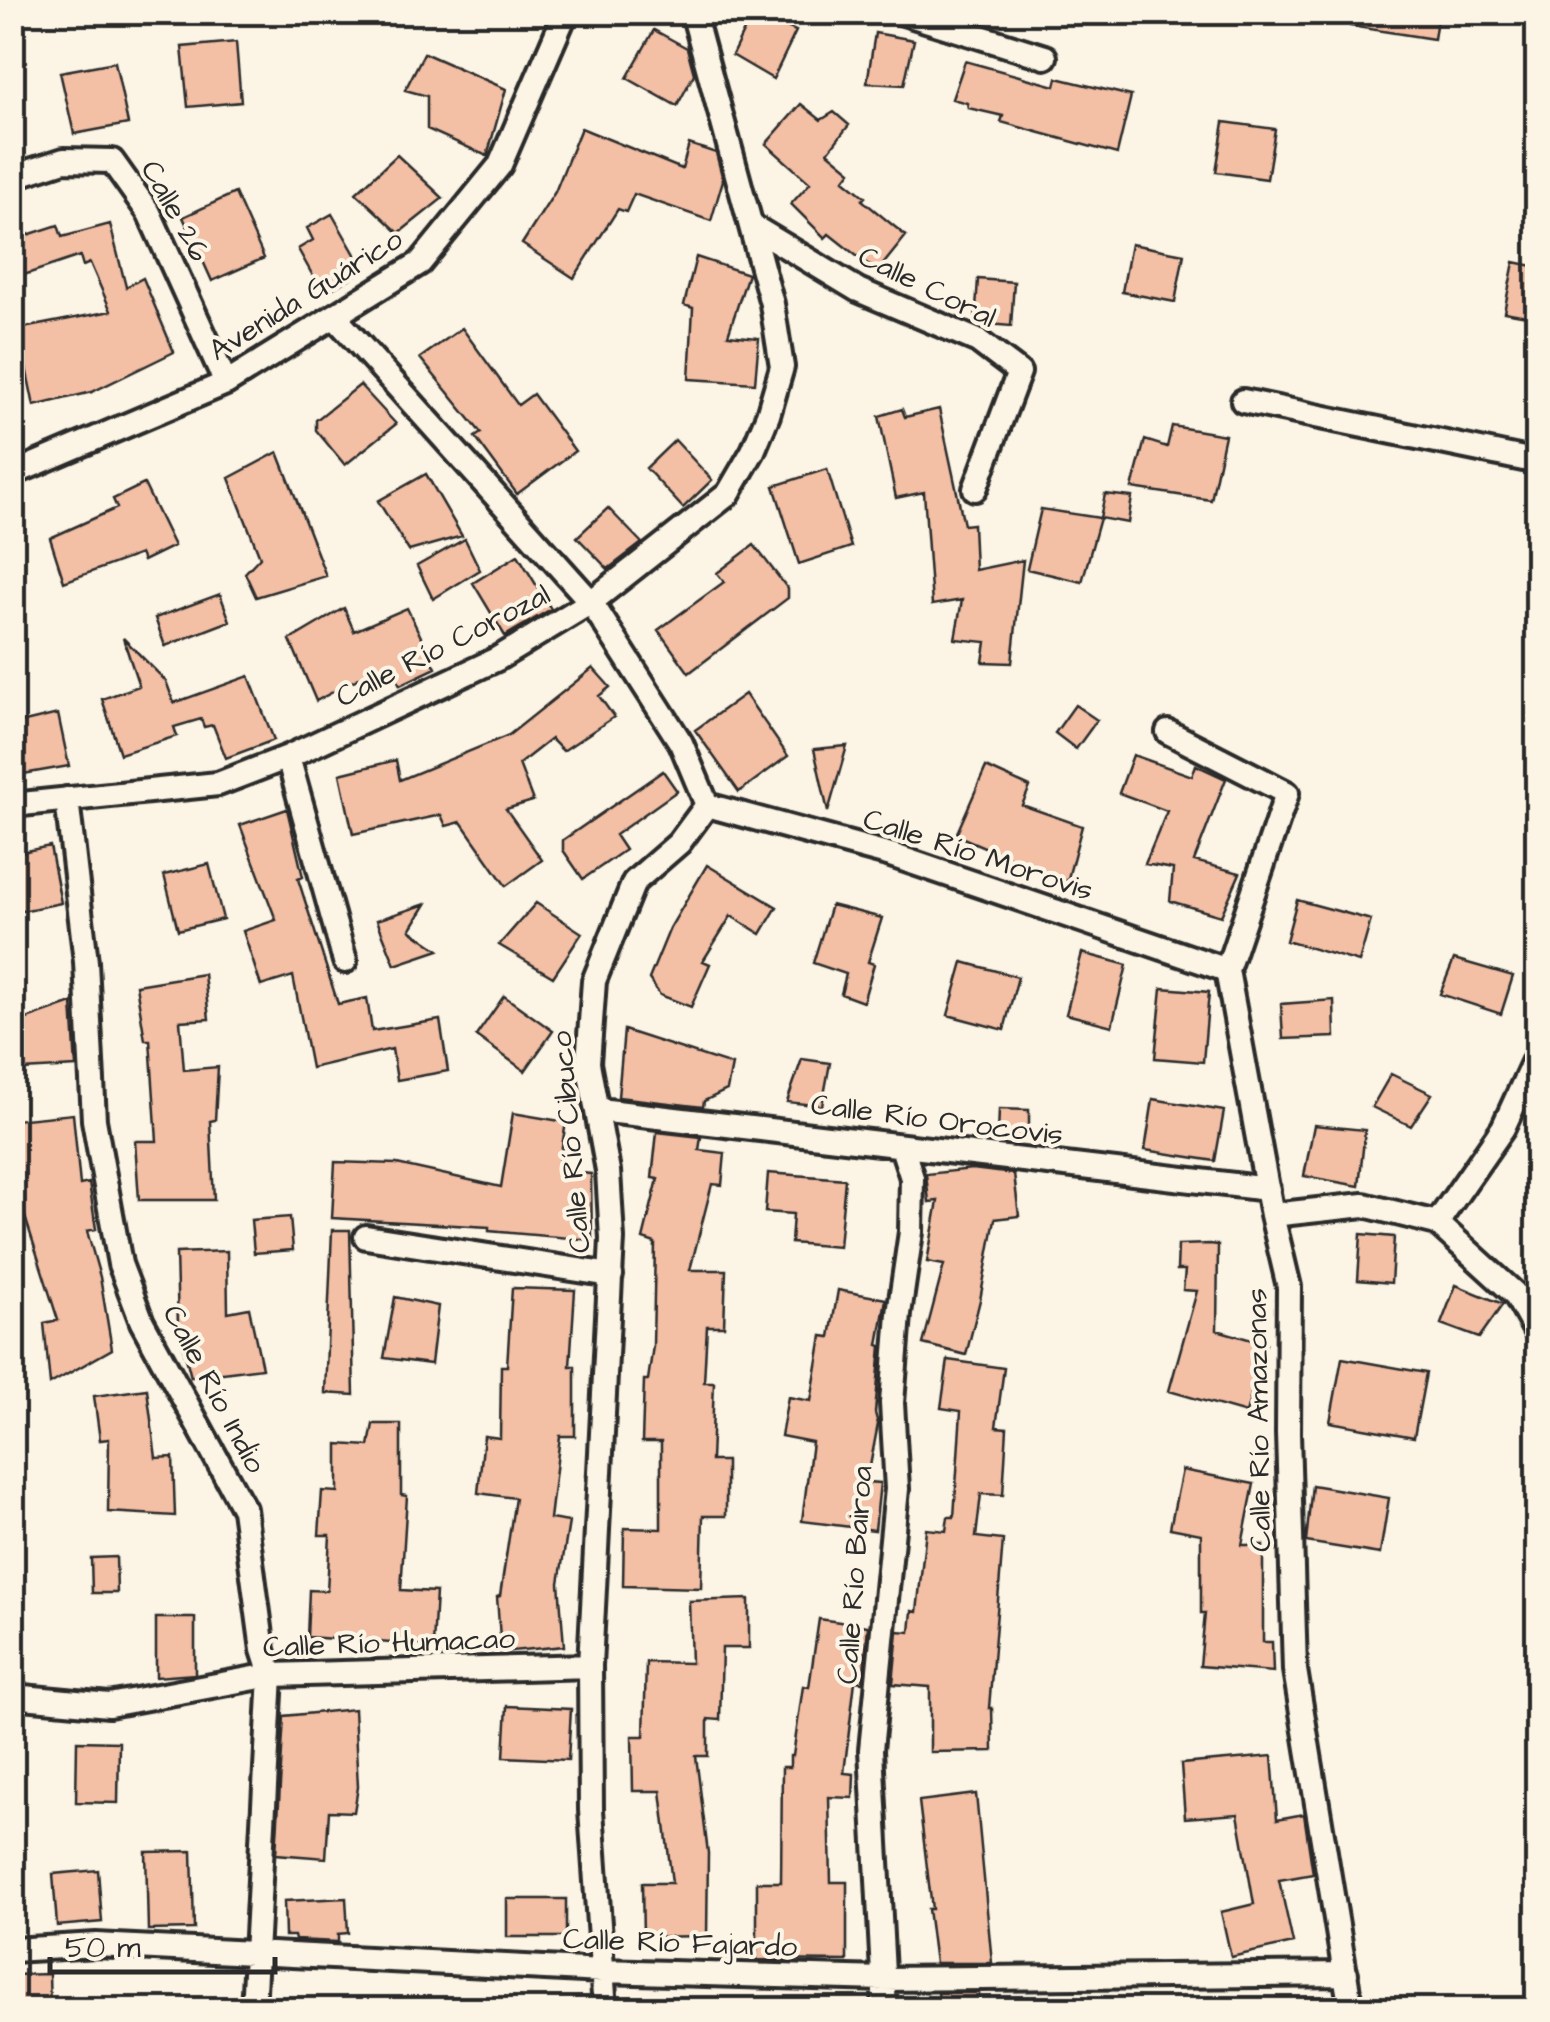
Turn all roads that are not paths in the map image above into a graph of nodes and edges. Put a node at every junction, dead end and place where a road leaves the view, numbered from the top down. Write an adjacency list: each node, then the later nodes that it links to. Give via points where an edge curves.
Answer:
1 (566, 12): 7 (street, Avenida Guárico, via 500,165 420,263)
2 (693, 12): 6 (street, Calle Río Corozal)
3 (900, 12): 4 (street)
4 (1045, 57)
5 (12, 176): 8 (street, Calle 26, via 64,160 112,161 149,213)
6 (752, 226): 12 (street, Calle Coral, via 858,290 978,341 1019,372); 13 (street, Calle Río Corozal, via 782,366 753,452 728,494)
7 (334, 316): 8 (street, Avenida Guárico); 13 (street)
8 (226, 383): 11 (street, Avenida Guárico)
9 (1243, 400): 10 (street)
10 (1538, 462)
11 (12, 474)
12 (975, 489)
13 (591, 602): 15 (street, Calle Río Corozal, via 497,659); 18 (street, via 681,743)
14 (1168, 732): 20 (street, Calle Río Amazonas, via 1287,793)
15 (288, 757): 16 (street, Calle Río Corozal, via 218,784); 19 (street)
16 (67, 798): 17 (street, Calle Río Corozal); 31 (street, Calle Río Indio, via 86,962 94,1120 120,1264 142,1322 244,1509)
17 (12, 805)
18 (707, 805): 20 (street, Calle Río Morovis, via 891,855); 22 (street, Calle Río Cibuco, via 679,842 634,882 594,981 588,1063)
19 (345, 961)
20 (1228, 970): 24 (street, Calle Río Amazonas)
21 (1538, 1052): 26 (street, via 1503,1128)
22 (599, 1110): 23 (street, Calle Río Orocovis); 28 (street, Calle Río Cibuco)
23 (902, 1147): 24 (street, Calle Río Orocovis); 37 (street, Calle Río Bairoa, via 912,1178 911,1232 892,1403 896,1489 871,1750)
24 (1268, 1189): 25 (street, Calle Río Amazonas)
25 (1272, 1215): 26 (street, via 1364,1206); 36 (street, Calle Río Amazonas, via 1289,1287 1295,1670)
26 (1437, 1222): 29 (street, via 1515,1294)
27 (366, 1237): 28 (street)
28 (610, 1275): 30 (street, Calle Río Cibuco)
29 (1538, 1335)
30 (590, 1666): 31 (street, Calle Río Humacao); 35 (street, Calle Río Cibuco)
31 (271, 1675): 32 (street, Calle Río Humacao, via 109,1705); 34 (street, Calle Río Indio)
32 (12, 1696)
33 (12, 1950): 34 (street, Calle Río Fajardo, via 96,1945)
34 (254, 1951): 35 (street, Calle Río Fajardo); 38 (street, Calle Río Indio)
35 (602, 1971): 37 (street, Calle Río Fajardo); 39 (street, Calle Río Cibuco)
36 (1346, 1974): 37 (street, Calle Río Fajardo); 41 (street, Calle Río Amazonas)
37 (884, 1979): 40 (street, Calle Río Bairoa)
38 (253, 2010)
39 (605, 2010)
40 (885, 2010)
41 (1351, 2010)

